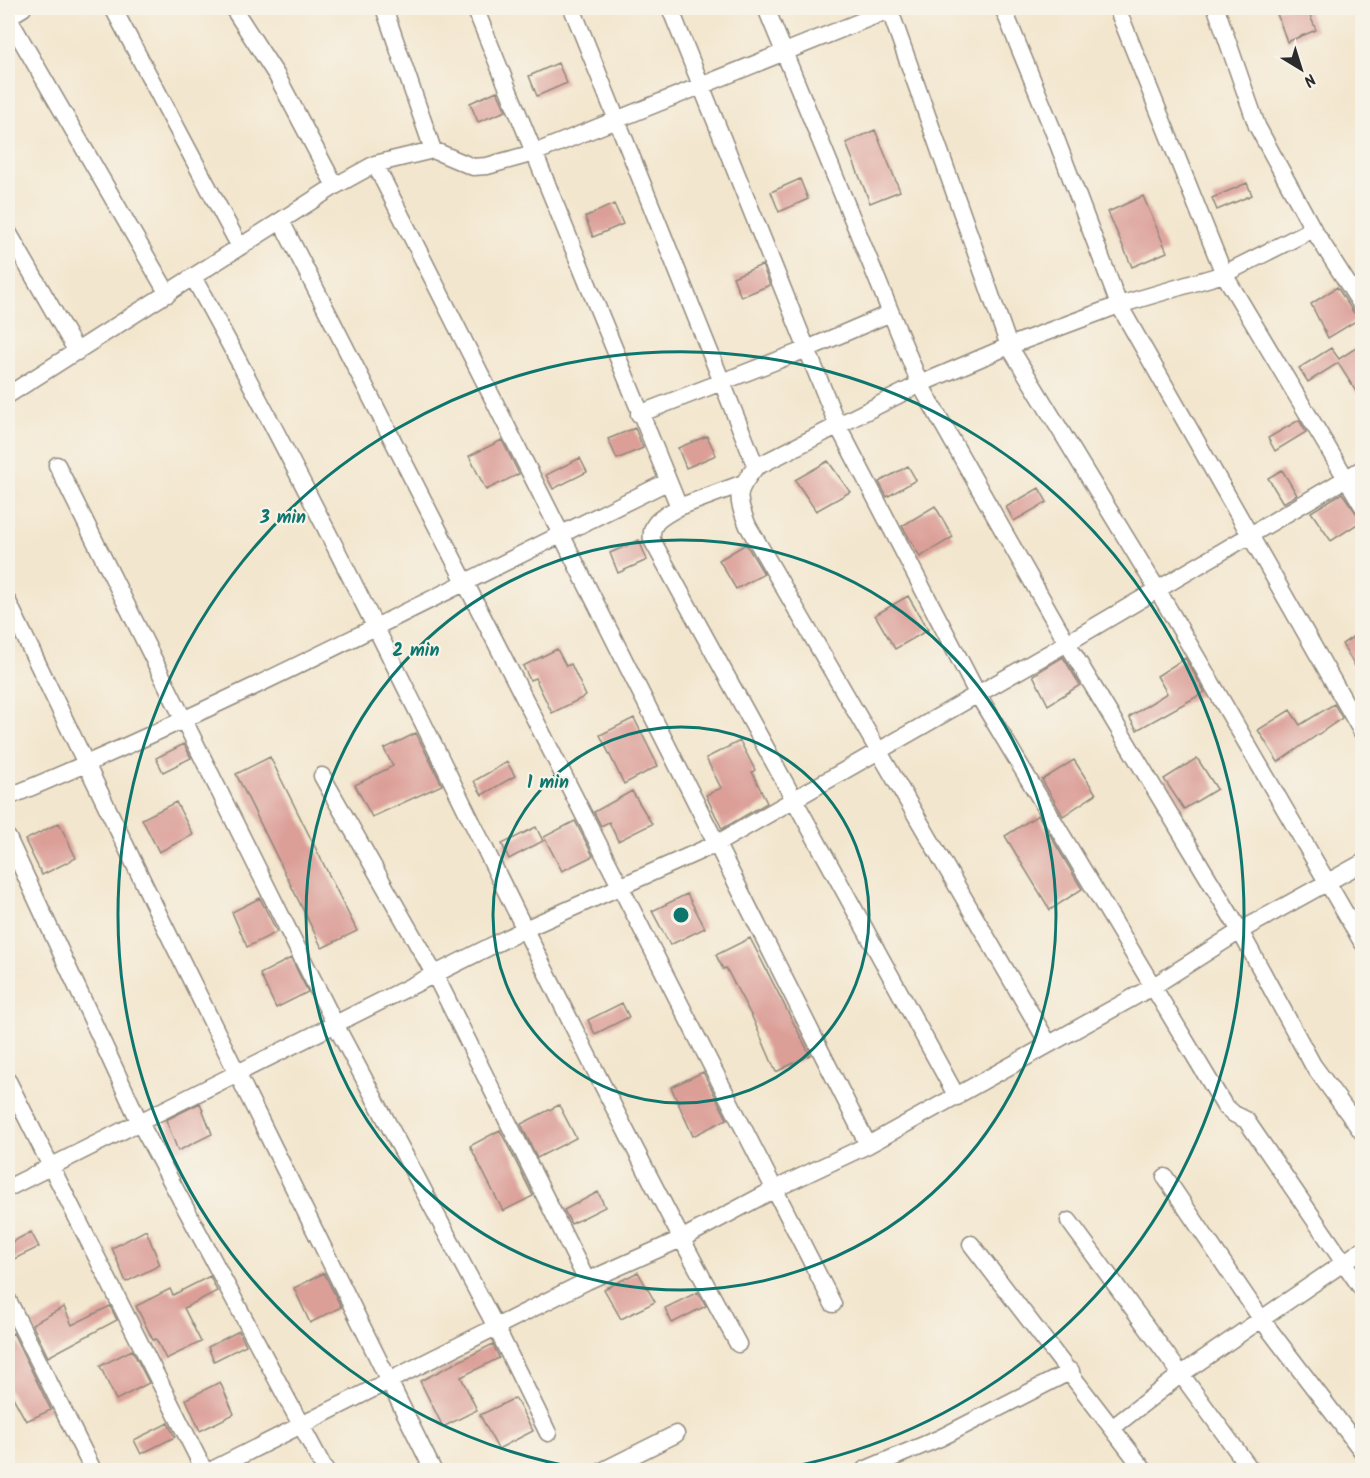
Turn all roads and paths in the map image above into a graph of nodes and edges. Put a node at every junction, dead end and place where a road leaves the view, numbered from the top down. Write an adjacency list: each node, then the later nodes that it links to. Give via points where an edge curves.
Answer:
1 (23, 8): 13 (street)
2 (113, 8): 24 (street)
3 (233, 8): 20 (street, via 277,76)
4 (384, 8): 17 (street)
5 (475, 8): 18 (street)
6 (572, 8): 16 (street)
7 (670, 8): 15 (street)
8 (766, 8): 14 (street)
9 (1003, 8): 28 (street)
10 (1118, 8): 25 (street)
11 (1216, 8): 22 (street, via 1257,126)
12 (889, 9): 14 (street); 31 (street)
13 (8, 17): 27 (street)
14 (784, 52): 15 (street); 30 (street)
15 (701, 86): 16 (street); 32 (street)
16 (616, 118): 18 (street); 34 (street)
17 (433, 150): 18 (street, via 473,166); 19 (street)
18 (534, 153): 37 (street)
19 (375, 164): 20 (street); 47 (street)
20 (335, 186): 21 (street)
21 (281, 221): 24 (street); 49 (street)
22 (1313, 229): 25 (street); 29 (street)
23 (8, 232): 33 (street)
24 (240, 247): 26 (street)
25 (1224, 274): 28 (street); 42 (street)
26 (193, 277): 27 (street); 52 (street)
27 (168, 294): 33 (street)
28 (1119, 305): 31 (street); 48 (street)
29 (1362, 306)
30 (891, 313): 32 (street); 35 (street)
31 (1009, 346): 35 (street); 50 (street)
32 (807, 350): 34 (street); 38 (street)
33 (77, 352): 36 (street)
34 (722, 383): 37 (street); 40 (street)
35 (920, 384): 38 (street); 53 (street)
36 (8, 395)
37 (639, 414): 43 (street)
38 (837, 424): 40 (street); 54 (street)
39 (57, 465): 55 (street)
40 (756, 467): 44 (street)
41 (1362, 469): 42 (street)
42 (1347, 477): 45 (street); 48 (street)
43 (667, 482): 46 (street); 47 (street)
44 (741, 484): 46 (street); 57 (street, via 738,497 748,526)
45 (1362, 505)
46 (679, 507): 61 (street, via 656,522 652,540)
47 (560, 534): 49 (street); 63 (street)
48 (1249, 536): 50 (street); 56 (street)
49 (465, 584): 52 (street); 66 (street)
50 (1156, 589): 53 (street); 65 (street)
51 (8, 602): 58 (street)
52 (375, 625): 55 (street); 67 (street)
53 (1067, 643): 54 (street); 68 (street)
54 (978, 695): 57 (street); 71 (street)
55 (185, 718): 58 (street); 72 (street)
56 (1362, 732)
57 (879, 749): 61 (street); 73 (street)
58 (86, 764): 60 (street); 74 (street)
59 (322, 776): 70 (street)
60 (8, 796)
61 (795, 800): 63 (street); 76 (street)
62 (8, 838): 78 (street)
63 (718, 843): 66 (street); 79 (street)
64 (1362, 863): 65 (street)
65 (1328, 881): 68 (street); 69 (street)
66 (622, 887): 67 (street); 83 (street)
67 (525, 928): 70 (street); 85 (street)
68 (1240, 931): 71 (street); 77 (street, via 1313,1065)
69 (1362, 942)
70 (435, 975): 72 (street); 89 (street)
71 (1152, 987): 73 (street); 88 (street, via 1224,1105 1246,1120)
72 (335, 1024): 74 (street); 94 (street)
73 (1048, 1043): 76 (street)
74 (238, 1074): 78 (street); 98 (street)
75 (8, 1081): 80 (street)
76 (957, 1097): 79 (street)
77 (1359, 1120)
78 (139, 1121): 80 (street); 99 (street)
79 (868, 1145): 83 (street)
80 (49, 1166): 82 (street); 105 (street)
81 (1165, 1177): 93 (street)
82 (8, 1188)
83 (775, 1189): 85 (street); 91 (street)
84 (1070, 1221): 97 (street)
85 (681, 1239): 89 (street); 95 (street)
86 (971, 1244): 96 (street)
87 (1362, 1250): 88 (street)
88 (1343, 1264): 90 (street); 93 (street)
89 (587, 1281): 94 (street)
90 (1362, 1289)
91 (833, 1304)
92 (9, 1308): 104 (street)
93 (1262, 1320): 97 (street); 103 (street)
94 (496, 1327): 98 (street); 101 (street)
95 (738, 1344)
96 (1071, 1371): 100 (street); 110 (street, via 940,1438)
97 (1179, 1375): 100 (street); 112 (street)
98 (390, 1380): 99 (street); 108 (street)
99 (302, 1427): 106 (street); 107 (street)
100 (1112, 1428): 111 (street)
101 (548, 1433)
102 (676, 1434): 109 (street)
103 (1362, 1451)
104 (93, 1470)
105 (204, 1470)
106 (212, 1470)
107 (325, 1470)
108 (433, 1470)
109 (604, 1470)
110 (864, 1470)
111 (1144, 1470)
112 (1251, 1470)

